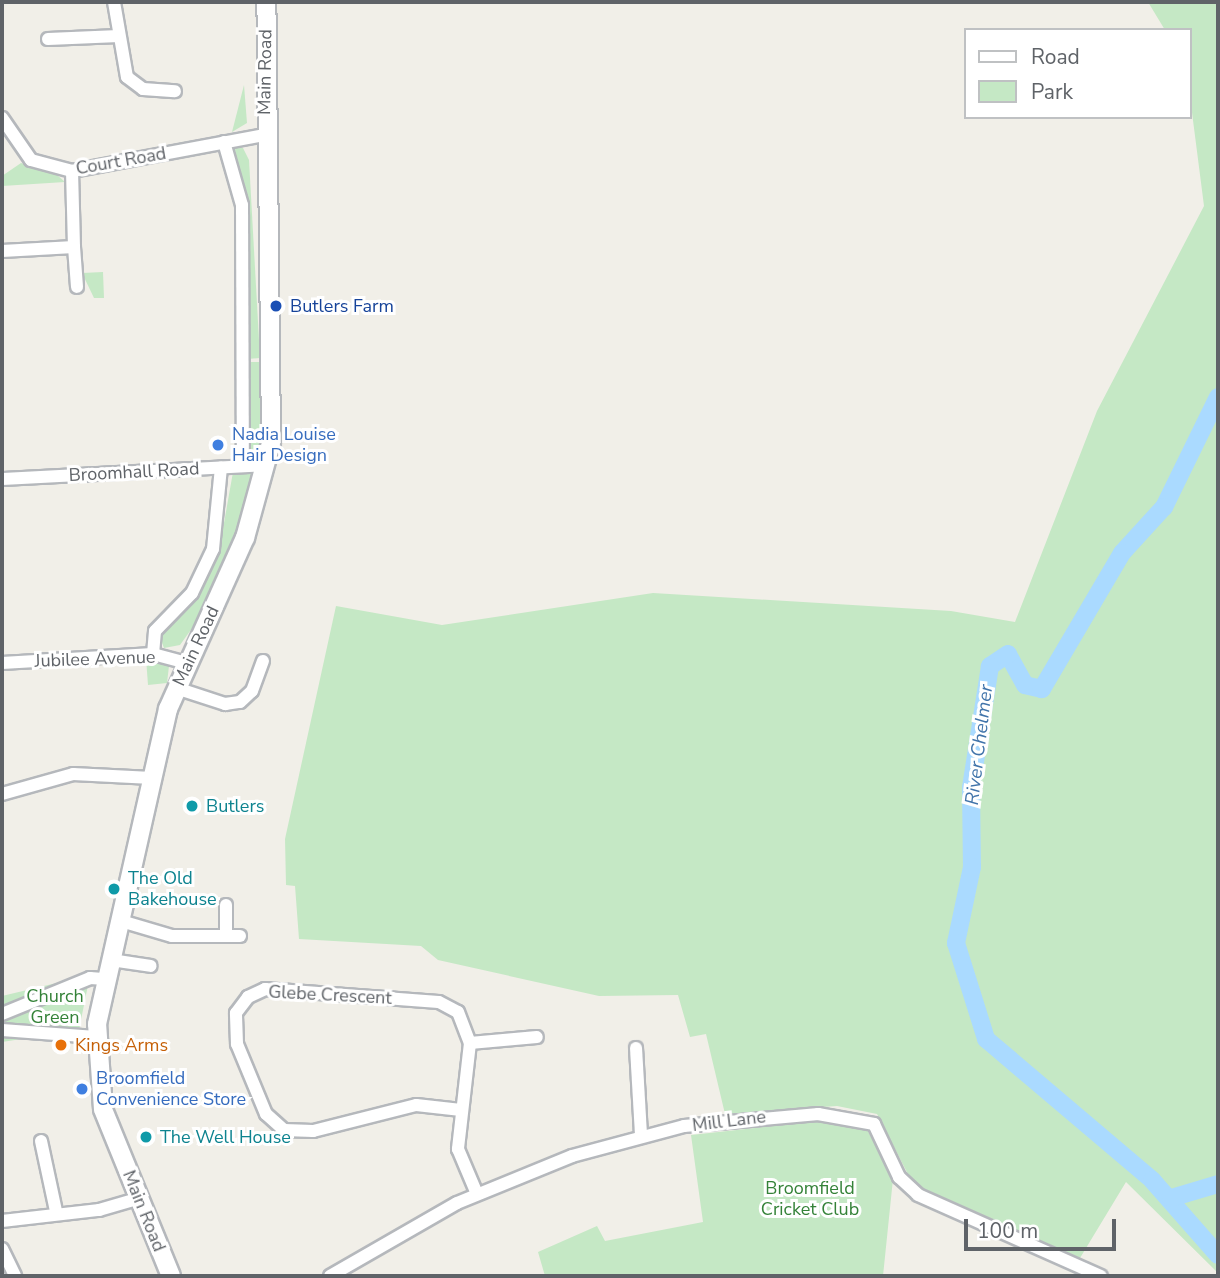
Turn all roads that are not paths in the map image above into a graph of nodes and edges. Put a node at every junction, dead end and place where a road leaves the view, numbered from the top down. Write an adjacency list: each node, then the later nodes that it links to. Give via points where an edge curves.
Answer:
1 (114, 2): 3 (street)
2 (266, 2): 7 (main road, Main Road)
3 (118, 36): 4 (street); 5 (street, via 134,85)
4 (48, 39)
5 (175, 91)
6 (2, 118): 9 (street, Court Road, via 31,160)
7 (264, 135): 8 (street, Court Road); 14 (main road, Main Road, via 273,399)
8 (224, 142): 9 (street, Court Road); 13 (street, via 242,205)
9 (72, 171): 10 (street)
10 (74, 247): 11 (street); 12 (street)
11 (2, 251)
12 (77, 287)
13 (243, 465): 14 (street, Broomhall Road); 15 (street, Broomhall Road)
14 (267, 465): 20 (main road, Main Road, via 245,538)
15 (221, 467): 16 (street, Broomhall Road); 17 (street, Main Road, via 213,549 192,593 155,631)
16 (2, 479)
17 (153, 654): 19 (street, Jubilee Avenue); 20 (street, Jubilee Avenue)
18 (263, 661): 21 (street, via 240,702 225,704)
19 (2, 663)
20 (186, 663): 21 (main road, Main Road)
21 (176, 688): 22 (main road, Main Road)
22 (152, 778): 23 (street, via 74,774); 25 (main road, Main Road)
23 (2, 794)
24 (226, 905): 25 (street, via 233,936 172,936)
25 (121, 921): 26 (main road, Main Road)
26 (111, 960): 27 (street); 28 (main road, Main Road)
27 (151, 966)
28 (106, 979): 29 (street, via 90,978); 33 (main road, Main Road)
29 (16, 1011): 30 (street); 32 (street, via 16,1021)
30 (2, 1014)
31 (2, 1030): 32 (street)
32 (47, 1030): 33 (street)
33 (96, 1037): 41 (main road, Main Road, via 103,1109)
34 (537, 1037): 35 (street)
35 (470, 1043): 37 (street); 37 (street, Glebe Crescent, via 458,1012 414,1000 265,989 240,1004 234,1024 266,1114 284,1130 313,1131 416,1105)
36 (636, 1048): 38 (street)
37 (461, 1110): 40 (street, via 458,1149)
38 (641, 1136): 40 (street, Mill Lane); 48 (street, Mill Lane, via 761,1117 856,1116 874,1124 899,1177 918,1195)
39 (41, 1141): 42 (street)
40 (477, 1194): 47 (street, Mill Lane)
41 (140, 1198): 42 (street, via 99,1210); 46 (main road, Main Road)
42 (56, 1211): 43 (street)
43 (2, 1221)
44 (2, 1249): 45 (street)
45 (15, 1276)
46 (171, 1276)
47 (330, 1276)
48 (1101, 1276)

